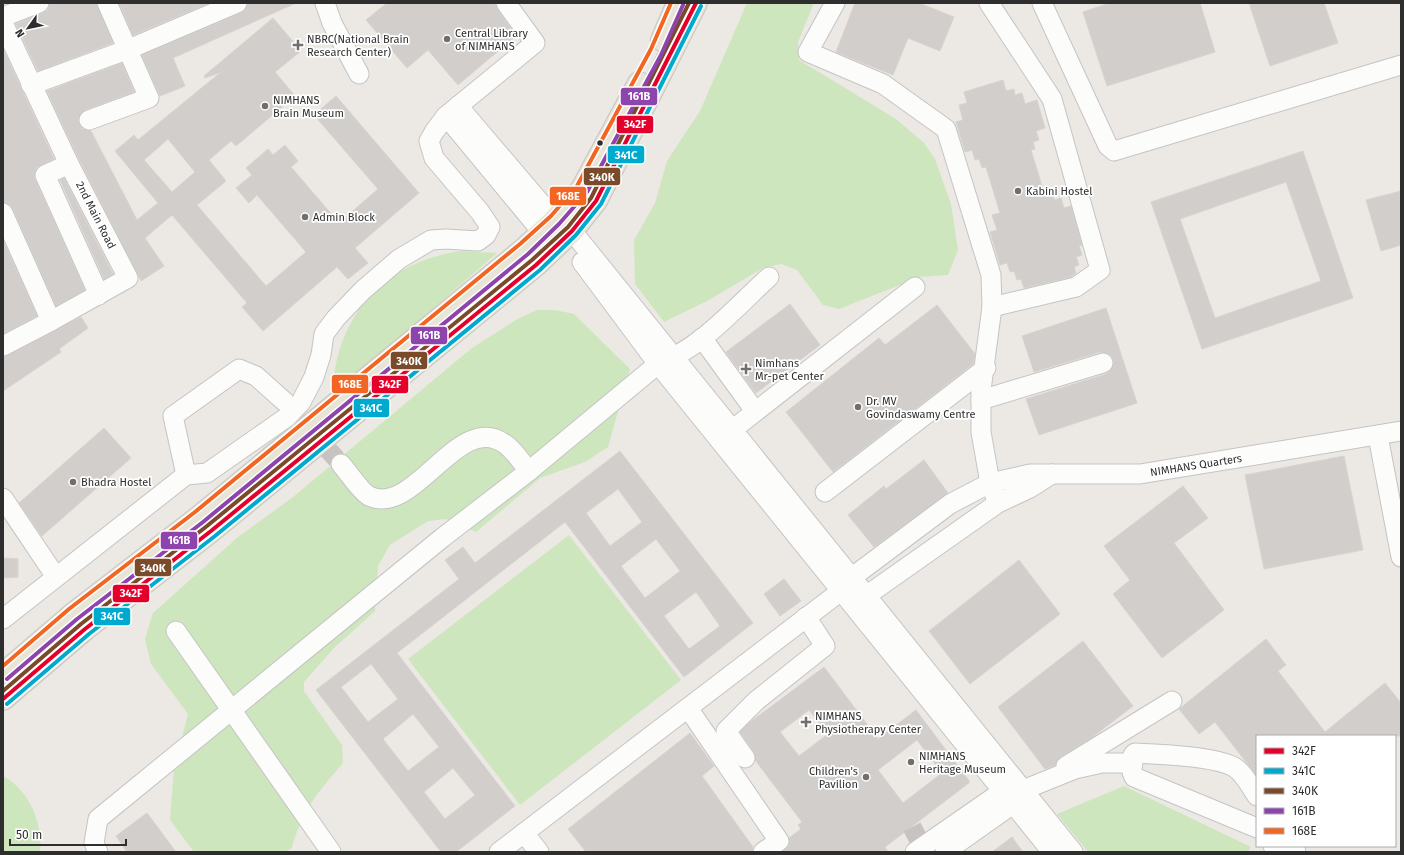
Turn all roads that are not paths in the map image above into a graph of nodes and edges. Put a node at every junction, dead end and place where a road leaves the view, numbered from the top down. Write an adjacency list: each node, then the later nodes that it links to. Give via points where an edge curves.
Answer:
1 (39, 3): 11 (street)
2 (107, 3): 13 (street)
3 (237, 3): 13 (street)
4 (325, 3): 16 (street, via 332,23)
5 (506, 3): 18 (street, via 536,43)
6 (678, 3): 22 (main road, via 656,52)
7 (696, 3): 22 (main road, via 596,201)
8 (835, 3): 26 (street, via 808,52 883,84 946,129 991,275)
9 (989, 3): 26 (street, via 1052,99 1100,270 1076,287)
10 (1042, 3): 15 (street, via 1108,146 1114,151)
11 (3, 17)
12 (3, 23): 14 (street, 2nd Main Road)
13 (129, 49): 17 (street); 19 (street, via 149,98)
14 (9, 52): 17 (street, 2nd Main Road)
15 (1401, 65)
16 (359, 74)
17 (31, 84): 20 (street, 2nd Main Road)
18 (452, 111): 22 (street); 42 (street, via 429,142 434,158 490,227 486,235 478,241 432,240 400,259 363,290 324,334 314,377 301,402 287,417 207,473)
19 (88, 120)
20 (69, 164): 25 (street, via 45,175); 25 (street, 2nd Main Road, via 128,278)
21 (3, 213): 27 (street)
22 (558, 231): 30 (street); 54 (main road, via 524,249 205,512 73,614); 55 (main road, via 536,265 236,511 85,629)
23 (769, 277): 28 (street)
24 (915, 287): 35 (street)
25 (99, 295): 27 (street, 2nd Main Road)
26 (992, 307): 32 (street)
27 (51, 321): 29 (street, 2nd Main Road)
28 (702, 338): 30 (street); 35 (street)
29 (3, 346)
30 (666, 361): 36 (street); 40 (street); 49 (street)
31 (1103, 363): 34 (street)
32 (986, 368): 34 (street); 44 (street)
33 (281, 398): 42 (street, via 256,376 239,369 173,416)
34 (981, 400): 43 (street, via 981,432)
35 (754, 411): 36 (street)
36 (732, 430): 49 (street)
37 (1401, 431): 38 (street, NIMHANS Quarters)
38 (1378, 436): 41 (street, NIMHANS Quarters, via 1140,474); 47 (street)
39 (341, 464): 40 (street, via 368,496 381,499 401,494 465,443 479,439 493,439 505,444)
40 (529, 471): 58 (street)
41 (1055, 473): 43 (street, NIMHANS Quarters, via 1030,474); 46 (street, via 1030,488)
42 (186, 475): 48 (street)
43 (990, 482): 46 (street); 49 (street, NIMHANS Quarters, via 950,504)
44 (825, 492)
45 (3, 498): 48 (street)
46 (998, 502): 50 (street)
47 (1401, 557)
48 (56, 577): 52 (street)
49 (846, 584): 50 (street); 51 (street, NIMHANS Quarters)
50 (860, 600): 61 (street)
51 (806, 617): 57 (street, NIMHANS Quarters); 59 (street, via 825,646 756,701 726,731)
52 (3, 619)
53 (176, 631): 58 (street)
54 (3, 674)
55 (3, 699)
56 (1172, 701): 61 (street)
57 (688, 708): 64 (street, NIMHANS Quarters); 69 (street, via 779,841)
58 (230, 709): 65 (street, via 98,819 94,843); 66 (street)
59 (745, 758)
60 (1133, 763): 61 (street, via 1102,763 1075,769); 62 (street, via 1135,753 1170,754 1224,763 1234,766); 63 (street, via 1134,777)
61 (1017, 791): 70 (street); 71 (street); 72 (street); 73 (street)
62 (1256, 795)
63 (1256, 828)
64 (524, 833): 67 (street, NIMHANS Quarters); 68 (street)
65 (98, 852)
66 (331, 852)
67 (499, 852)
68 (539, 852)
69 (764, 852)
70 (915, 852)
71 (945, 852)
72 (1052, 852)
73 (1073, 852)

